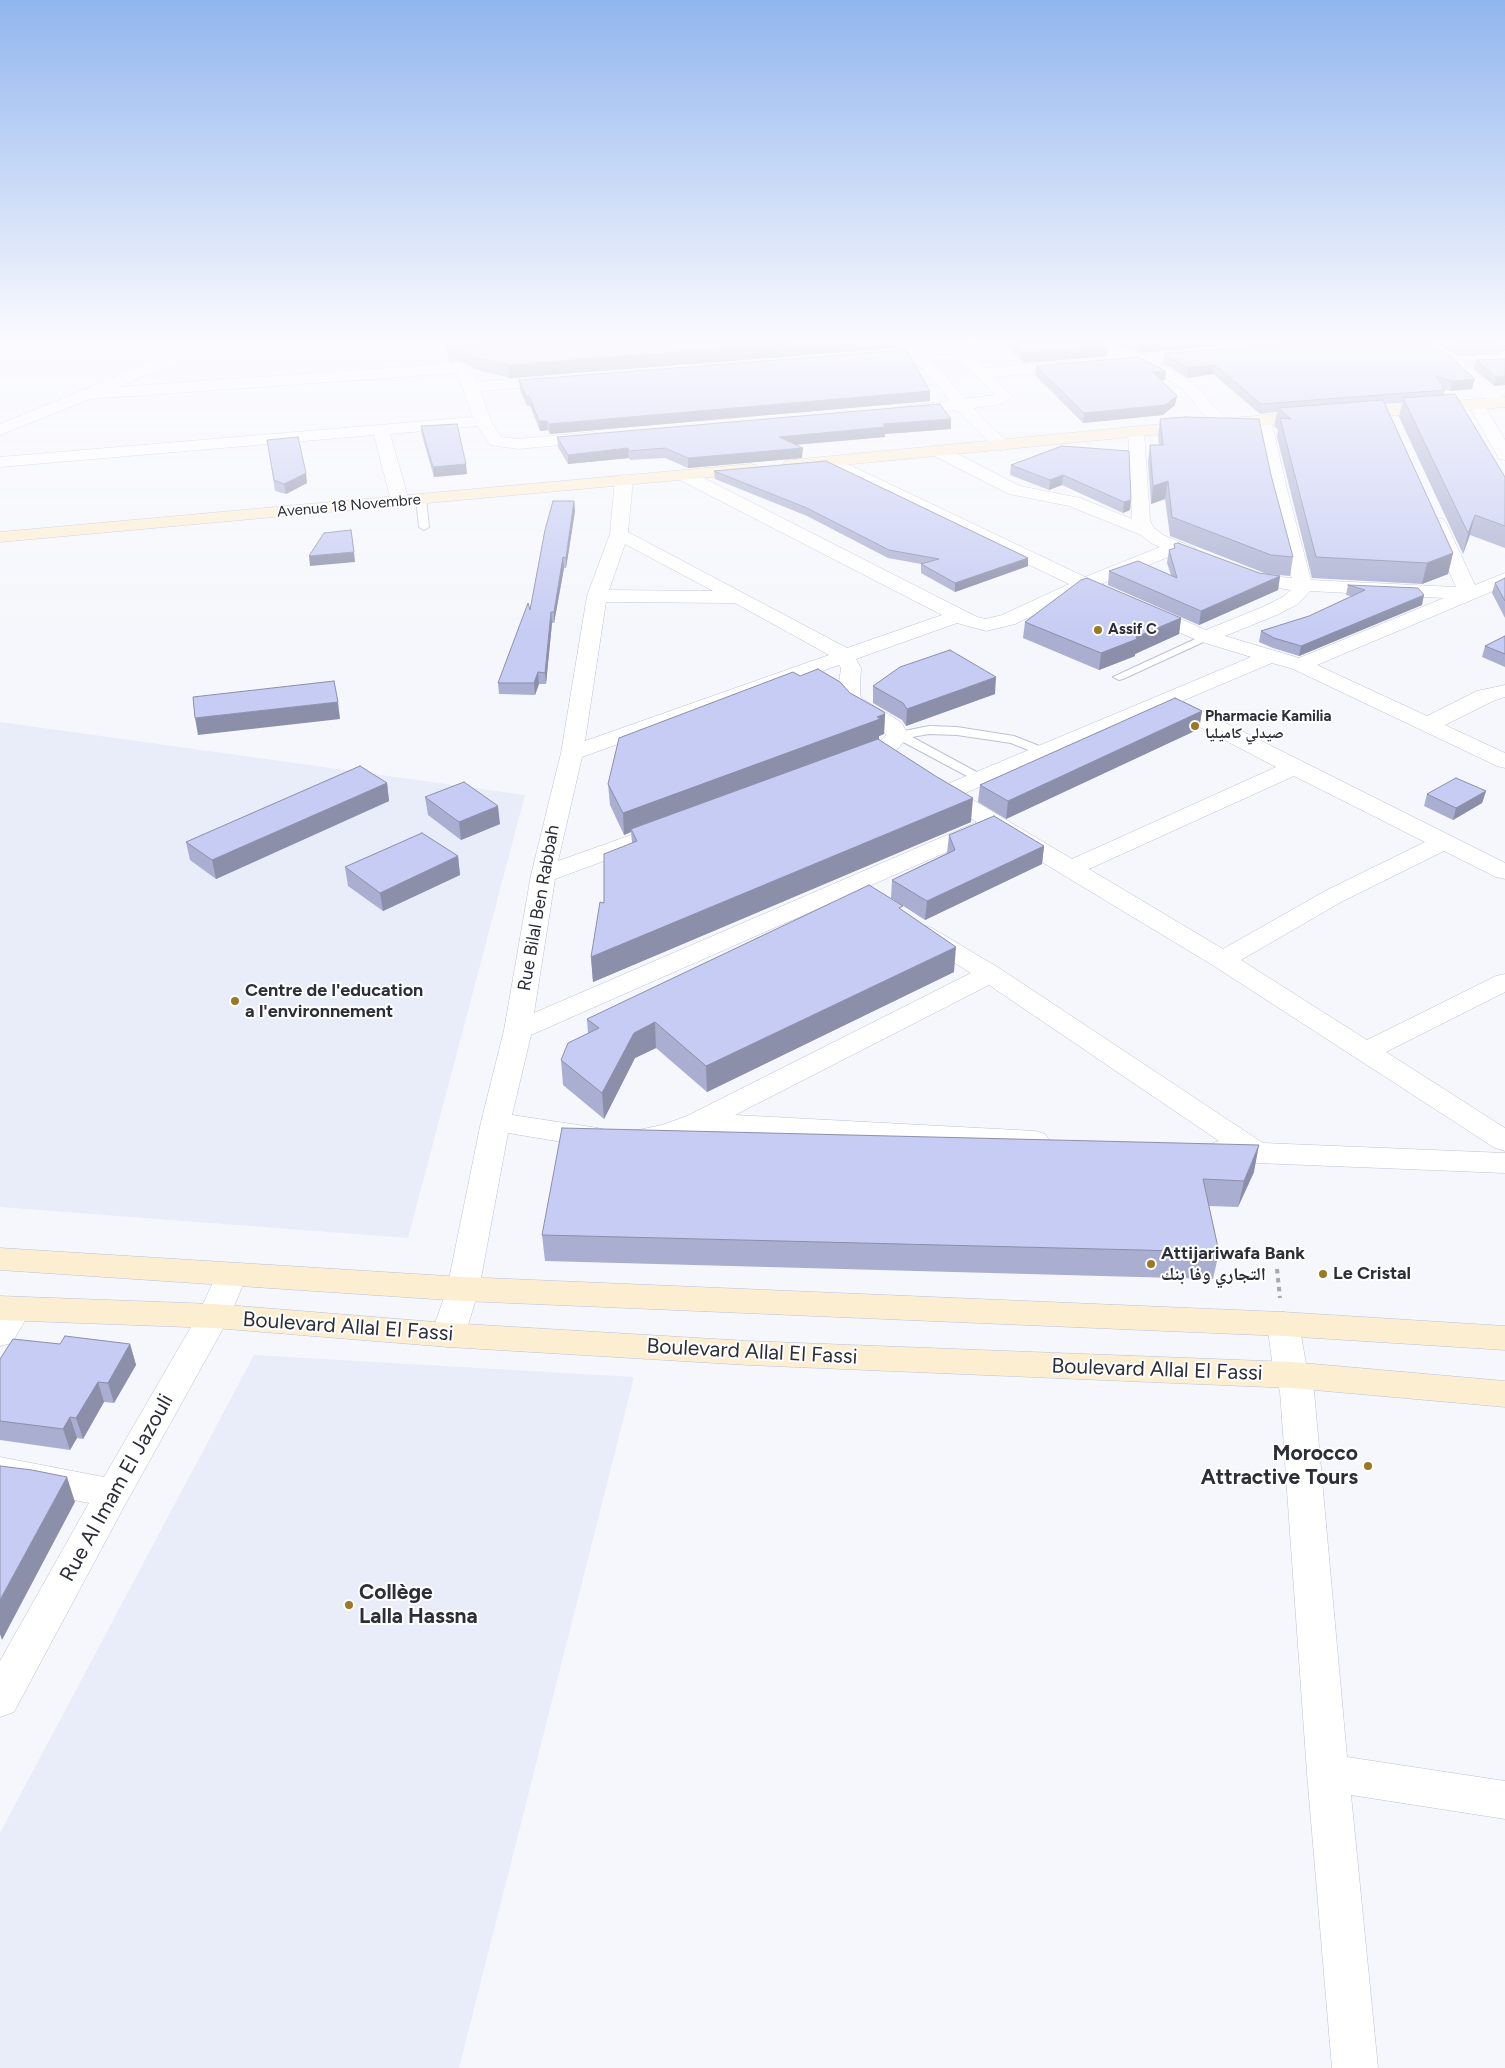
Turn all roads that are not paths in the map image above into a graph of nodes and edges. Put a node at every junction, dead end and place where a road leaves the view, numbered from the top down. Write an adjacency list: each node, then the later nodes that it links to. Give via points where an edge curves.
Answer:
1 (276, 440): 13 (street)
2 (383, 440): 18 (street)
3 (495, 440): 4 (street, via 518,444)
4 (565, 440)
5 (996, 440): 10 (street)
6 (1055, 440): 10 (main road, Avenue 18 Novembre)
7 (1136, 440): 21 (street, via 1140,512)
8 (1267, 440): 29 (street)
9 (1497, 440): 11 (street)
10 (1002, 445): 12 (main road, Avenue 18 Novembre)
11 (1504, 451)
12 (938, 452): 14 (main road, Avenue 18 Novembre); 21 (street, via 1015,490 1074,502)
13 (0, 462)
14 (829, 462): 15 (main road, Avenue 18 Novembre); 28 (street)
15 (684, 474): 16 (main road, Avenue 18 Novembre); 33 (street)
16 (624, 480): 17 (main road, Avenue 18 Novembre); 22 (street, Rue Bilal Ben Rabbah)
17 (421, 499): 18 (main road, Avenue 18 Novembre); 20 (lane)
18 (400, 501): 23 (main road, Avenue 18 Novembre)
19 (1429, 505): 30 (street)
20 (424, 527)
21 (1146, 531): 24 (street)
22 (619, 534): 31 (street, Rue Bilal Ben Rabbah); 32 (street)
23 (0, 537)
24 (1176, 547): 25 (street); 28 (street)
25 (1203, 557)
26 (1229, 568): 29 (street, via 1264,581)
27 (1505, 579): 30 (street)
28 (1084, 584): 33 (street, via 998,623 979,624); 34 (street)
29 (1303, 585): 30 (street); 34 (street, via 1292,600)
30 (1469, 593): 37 (street)
31 (596, 596): 32 (street); 44 (street, Rue Bilal Ben Rabbah)
32 (741, 598): 35 (street)
33 (958, 616): 35 (street)
34 (1206, 637): 36 (street); 38 (lane)
35 (844, 655): 42 (street, via 851,668 851,700 892,727); 44 (street)
36 (1271, 656): 37 (street); 40 (street)
37 (1300, 665): 41 (street)
38 (1118, 677)
39 (1505, 691): 41 (street, via 1485,696)
40 (1166, 701): 43 (street); 47 (street)
41 (1427, 725): 45 (street)
42 (895, 741): 43 (lane, via 929,730 964,732 1014,740); 46 (street); 48 (lane); 49 (street, via 915,772)
43 (1043, 752): 48 (street)
44 (572, 753): 55 (street, Rue Bilal Ben Rabbah)
45 (1505, 761)
46 (839, 766)
47 (1294, 767): 52 (street); 53 (street)
48 (980, 779): 49 (street)
49 (944, 794): 51 (street)
50 (691, 821): 55 (street)
51 (993, 823): 53 (street); 56 (street)
52 (1442, 842): 54 (street); 59 (street, via 1334,896)
53 (1070, 869): 59 (street)
54 (1505, 872)
55 (543, 875): 62 (street, Rue Bilal Ben Rabbah)
56 (851, 886): 57 (street); 62 (street)
57 (875, 902)
58 (899, 918): 60 (street)
59 (1222, 960): 63 (street)
60 (990, 974): 65 (street); 69 (street)
61 (1505, 982): 63 (street)
62 (518, 1030): 64 (street, Rue Bilal Ben Rabbah)
63 (1367, 1051): 66 (street)
64 (496, 1122): 65 (street, via 575,1136 637,1140); 73 (street, Rue Bilal Ben Rabbah)
65 (697, 1123): 67 (street)
66 (1505, 1140)
67 (1060, 1142)
68 (1198, 1150): 69 (street)
69 (1257, 1153): 70 (street)
70 (1505, 1163)
71 (0, 1259): 72 (main road)
72 (231, 1275): 73 (main road); 74 (street, Rue Al Imam El Jazouli)
73 (463, 1289): 76 (main road); 77 (street, Rue Bilal Ben Rabbah)
74 (214, 1316): 75 (main road, Boulevard Allal El Fassi); 77 (main road, Boulevard Allal El Fassi); 82 (street, Rue Al Imam El Jazouli)
75 (5, 1317)
76 (1284, 1324): 78 (main road); 79 (street)
77 (448, 1335): 79 (main road, Boulevard Allal El Fassi, via 758,1353)
78 (1505, 1338)
79 (1291, 1375): 80 (main road, Boulevard Allal El Fassi); 84 (street, via 1297,1391)
80 (1505, 1394)
81 (0, 1471): 82 (street)
82 (113, 1493): 83 (street, Rue Al Imam El Jazouli)
83 (5, 1679)
84 (1328, 1773): 85 (street); 86 (street)
85 (1505, 1800)
86 (1355, 2068)

